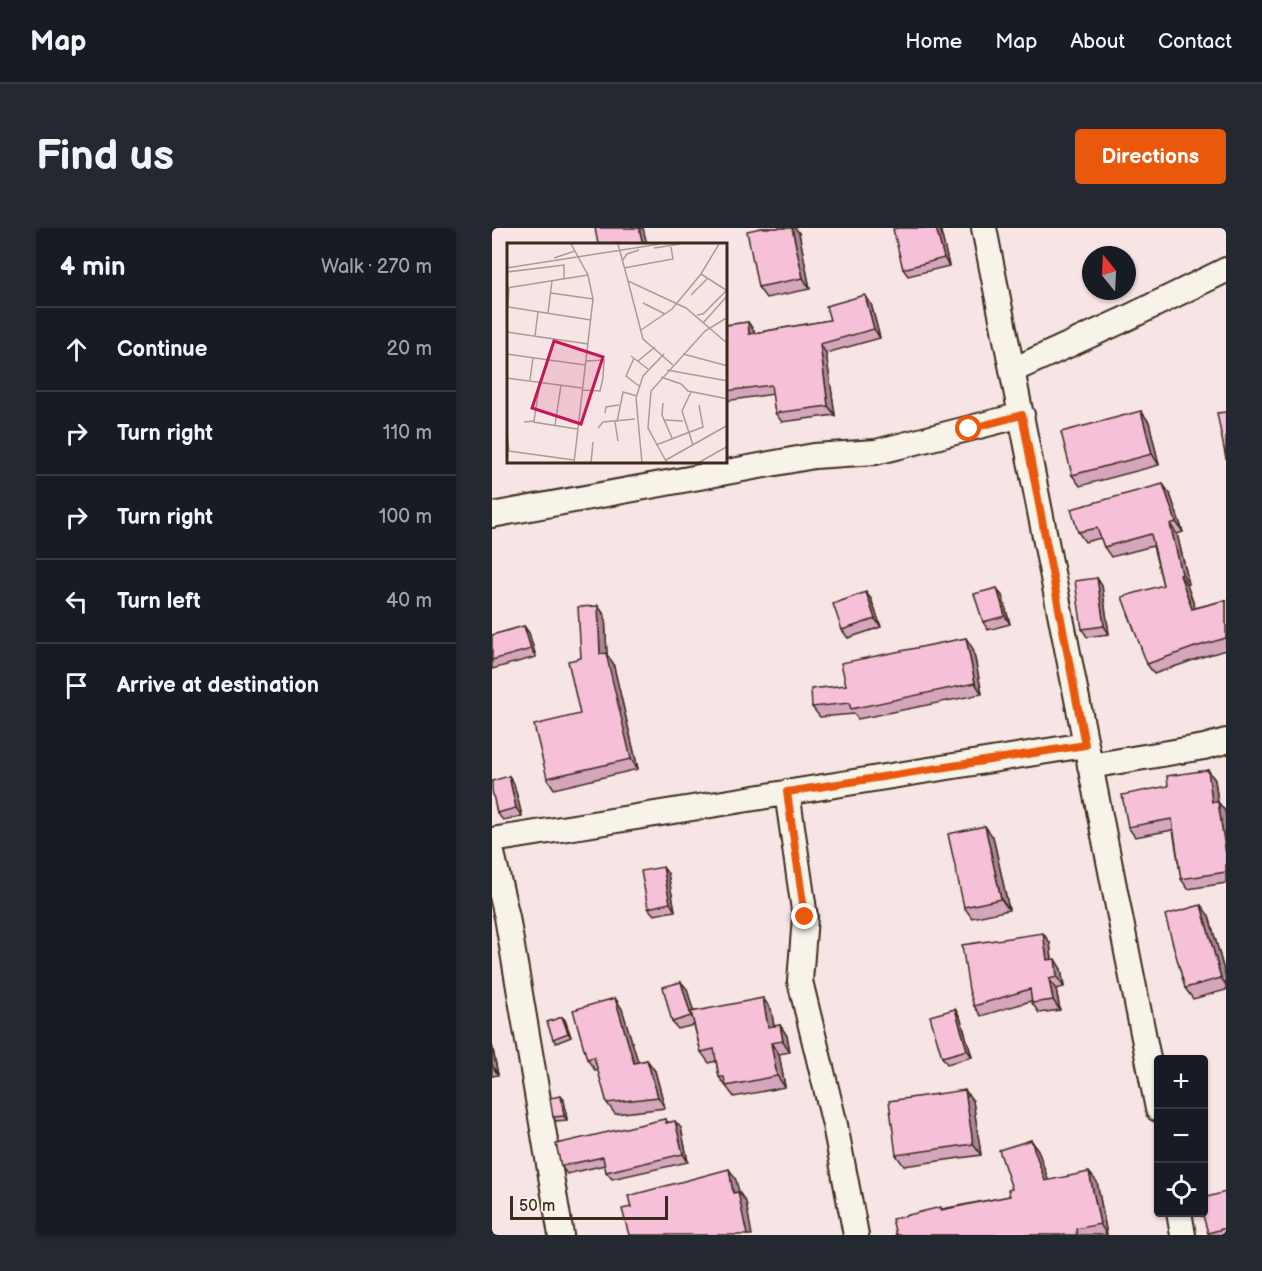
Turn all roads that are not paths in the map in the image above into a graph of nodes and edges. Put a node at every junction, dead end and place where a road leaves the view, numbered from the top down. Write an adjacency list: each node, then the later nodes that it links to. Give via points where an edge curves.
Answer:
1 (984, 228): 3 (street)
2 (1226, 270): 3 (street)
3 (1013, 370): 4 (street)
4 (1022, 415): 5 (street, via 876,452 814,456); 7 (street)
5 (492, 515)
6 (1226, 741): 7 (street, via 1204,747)
7 (1088, 756): 8 (street); 11 (street)
8 (787, 792): 9 (street); 14 (street, via 805,917 800,981 835,1125)
9 (492, 840)
10 (492, 853): 13 (street, via 507,917)
11 (1154, 1089)
12 (1180, 1217): 15 (street)
13 (561, 1235)
14 (856, 1235)
15 (1183, 1235)

